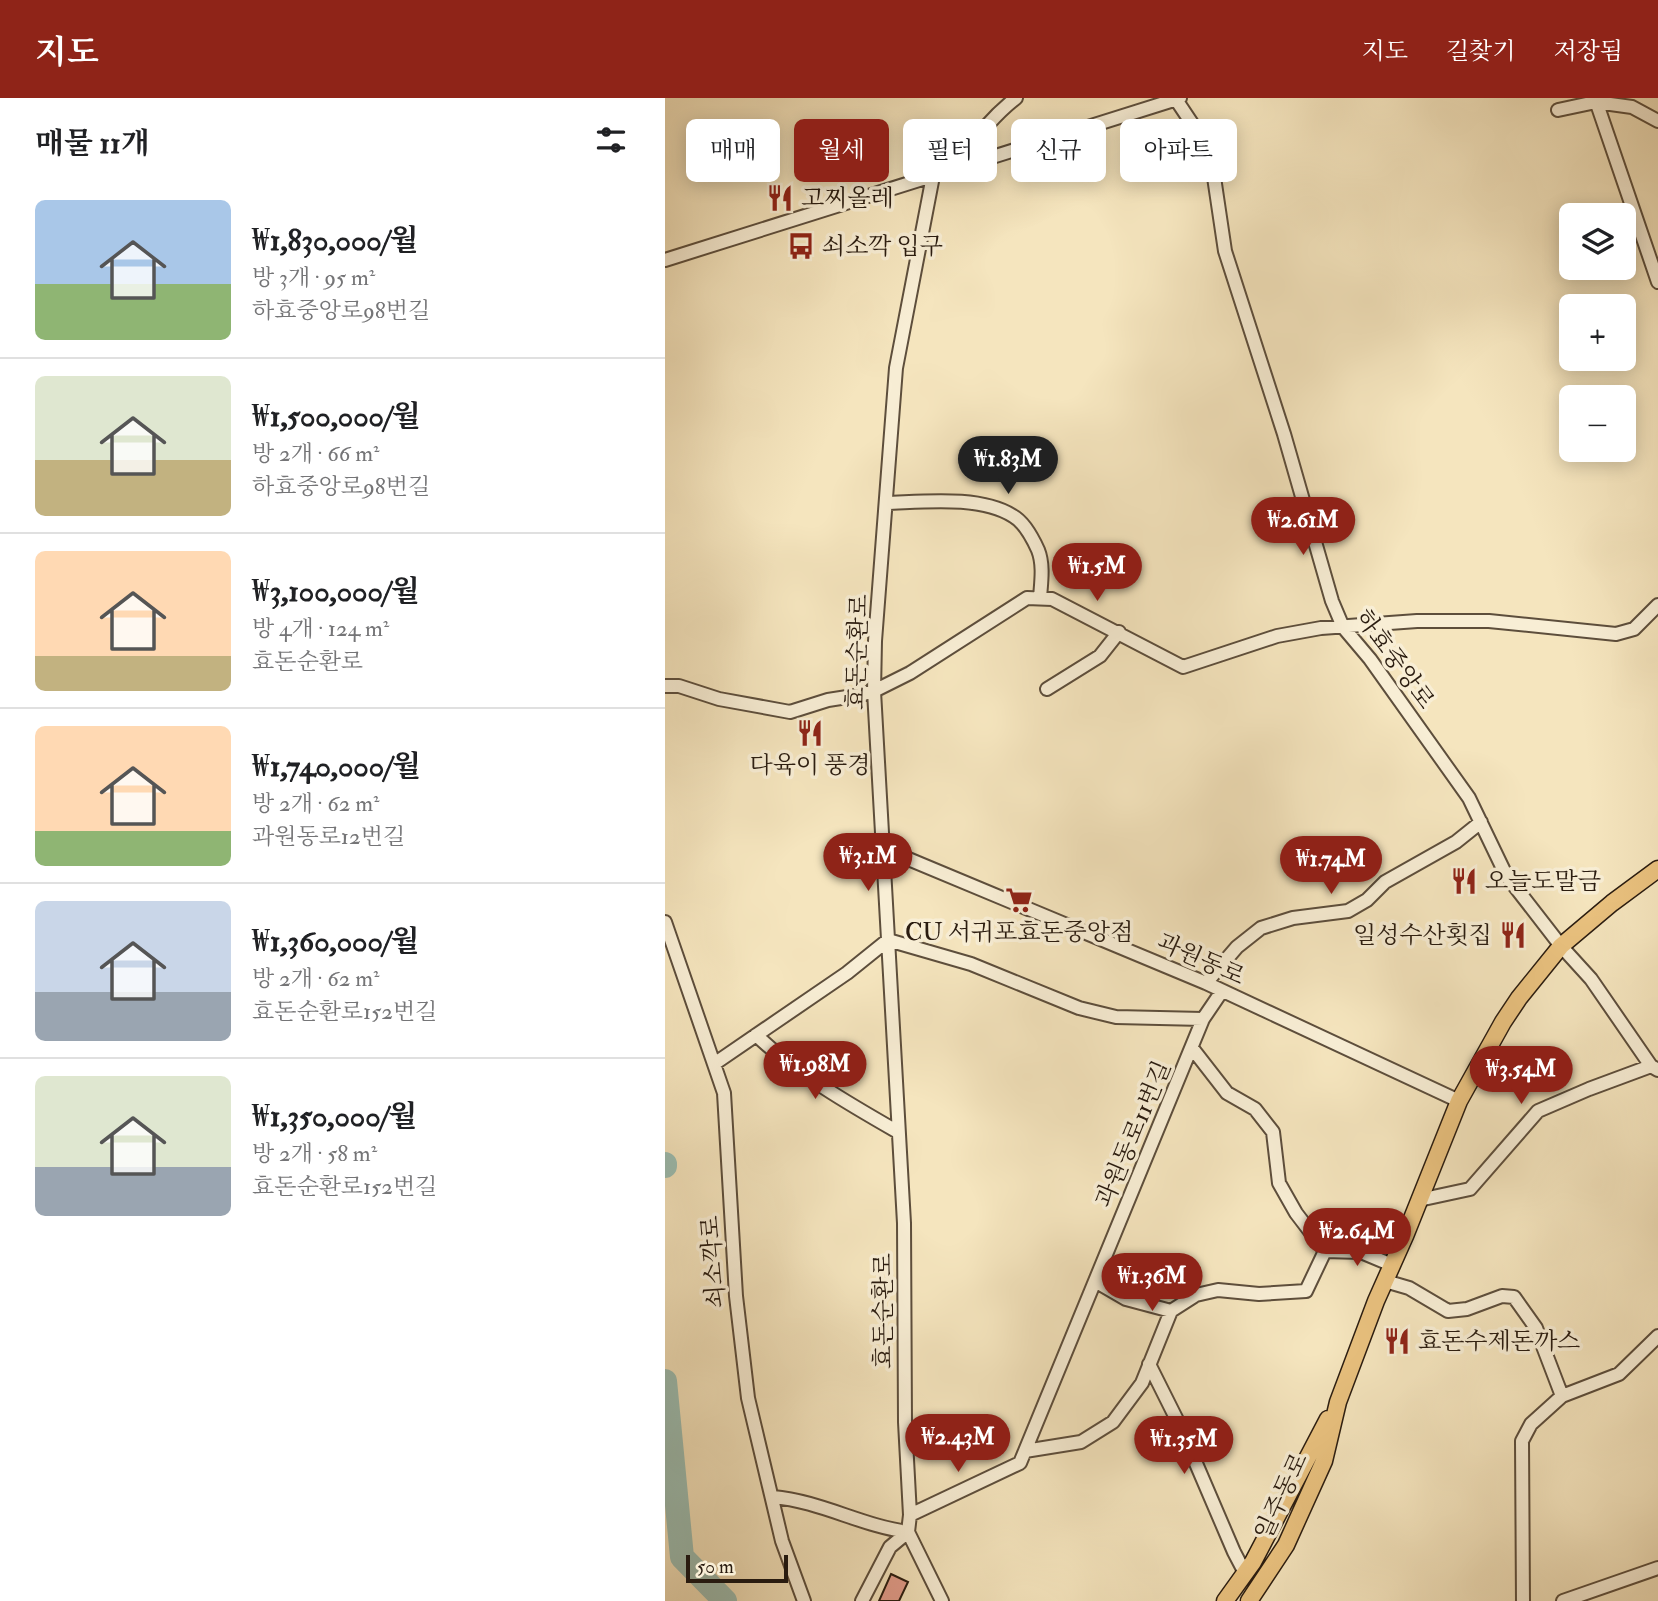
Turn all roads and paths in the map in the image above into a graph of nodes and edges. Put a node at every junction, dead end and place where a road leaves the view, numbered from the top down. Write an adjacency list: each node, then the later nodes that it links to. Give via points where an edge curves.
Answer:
1 (1016, 98): 5 (street)
2 (1177, 98): 7 (street); 15 (street, 하효중앙로, via 1211,157 1225,251)
3 (1595, 100): 4 (street); 6 (street, via 1632,107); 11 (street)
4 (1558, 110)
5 (993, 119)
6 (1658, 121)
7 (997, 155)
8 (914, 182): 10 (street)
9 (932, 182): 12 (street, 효돈순환로, via 896,368)
10 (665, 260)
11 (1658, 282)
12 (885, 503): 13 (street, via 977,504 1014,516 1038,550); 19 (street, 효돈순환로)
13 (1040, 598): 16 (street, via 1052,599); 19 (street, via 1027,598)
14 (1658, 605): 15 (street, via 1634,629 1616,634 1489,621)
15 (1343, 627): 16 (street, via 1277,636 1183,667); 20 (street, 하효중앙로, via 1469,798)
16 (1119, 632): 18 (street, via 1100,656)
17 (665, 686): 19 (street, via 790,712)
18 (1047, 689)
19 (874, 691): 21 (street, 효돈순환로)
20 (1481, 822): 25 (street, 하효중앙로, via 1506,875); 26 (street, via 1456,842 1385,882 1348,911 1293,918 1261,928 1237,947)
21 (883, 848): 24 (street, 효돈순환로); 26 (street, 과원동로)
22 (1658, 869): 25 (main road, 일주동로)
23 (665, 922): 31 (street, 쇠소깍로)
24 (888, 940): 28 (street, via 971,964 1079,1008 1116,1017); 29 (street); 34 (street, 효돈순환로)
25 (1561, 946): 32 (street, 하효중앙로, via 1591,979); 33 (main road, 일주동로, via 1508,1014)
26 (1206, 983): 27 (street, 과원동로)
27 (1222, 991): 28 (street, 과원동로11번길); 33 (street, 과원동로)
28 (1203, 1019): 30 (street, 과원동로11번길)
29 (756, 1035): 31 (street); 34 (street, via 810,1078)
30 (1192, 1048): 36 (street, via 1227,1093 1255,1109 1273,1132 1279,1183); 38 (street, 과원동로11번길)
31 (714, 1064): 47 (street, 쇠소깍로, via 724,1093 736,1296 748,1398)
32 (1655, 1068): 35 (street, via 1538,1111 1471,1189)
33 (1459, 1101): 35 (main road, 일주동로)
34 (898, 1132): 48 (street, 효돈순환로)
35 (1419, 1200): 37 (main road, 일주동로)
36 (1325, 1251): 37 (street, via 1361,1252); 40 (street, via 1305,1292 1218,1290 1196,1295)
37 (1392, 1265): 39 (main road, 일주동로)
38 (1095, 1281): 40 (street, via 1126,1299); 45 (street, 과원동로11번길)
39 (1385, 1281): 43 (street, via 1409,1288 1448,1311 1514,1297 1536,1328); 44 (main road, 일주동로)
40 (1171, 1311): 42 (street)
41 (1658, 1336): 43 (street, via 1619,1374)
42 (1149, 1364): 45 (street, via 1142,1383 1112,1422 1081,1442); 51 (street)
43 (1562, 1396): 58 (street, via 1531,1424 1522,1441)
44 (1338, 1402): 46 (main road, 일주동로); 51 (main road, 일주동로)
45 (1025, 1451): 48 (street, via 1020,1463)
46 (1324, 1461): 56 (main road, 일주동로, via 1286,1545); 57 (main road, via 1302,1534)
47 (773, 1497): 49 (street); 52 (street, 쇠소깍로, via 782,1541)
48 (910, 1515): 49 (street, 효돈순환로)
49 (908, 1532): 53 (street, via 890,1547); 54 (street)
50 (1658, 1568): 59 (street)
51 (1245, 1573): 55 (main road, 일주동로)
52 (804, 1601)
53 (862, 1601)
54 (942, 1601)
55 (1225, 1601)
56 (1248, 1601)
57 (1262, 1601)
58 (1523, 1601)
59 (1563, 1601)

